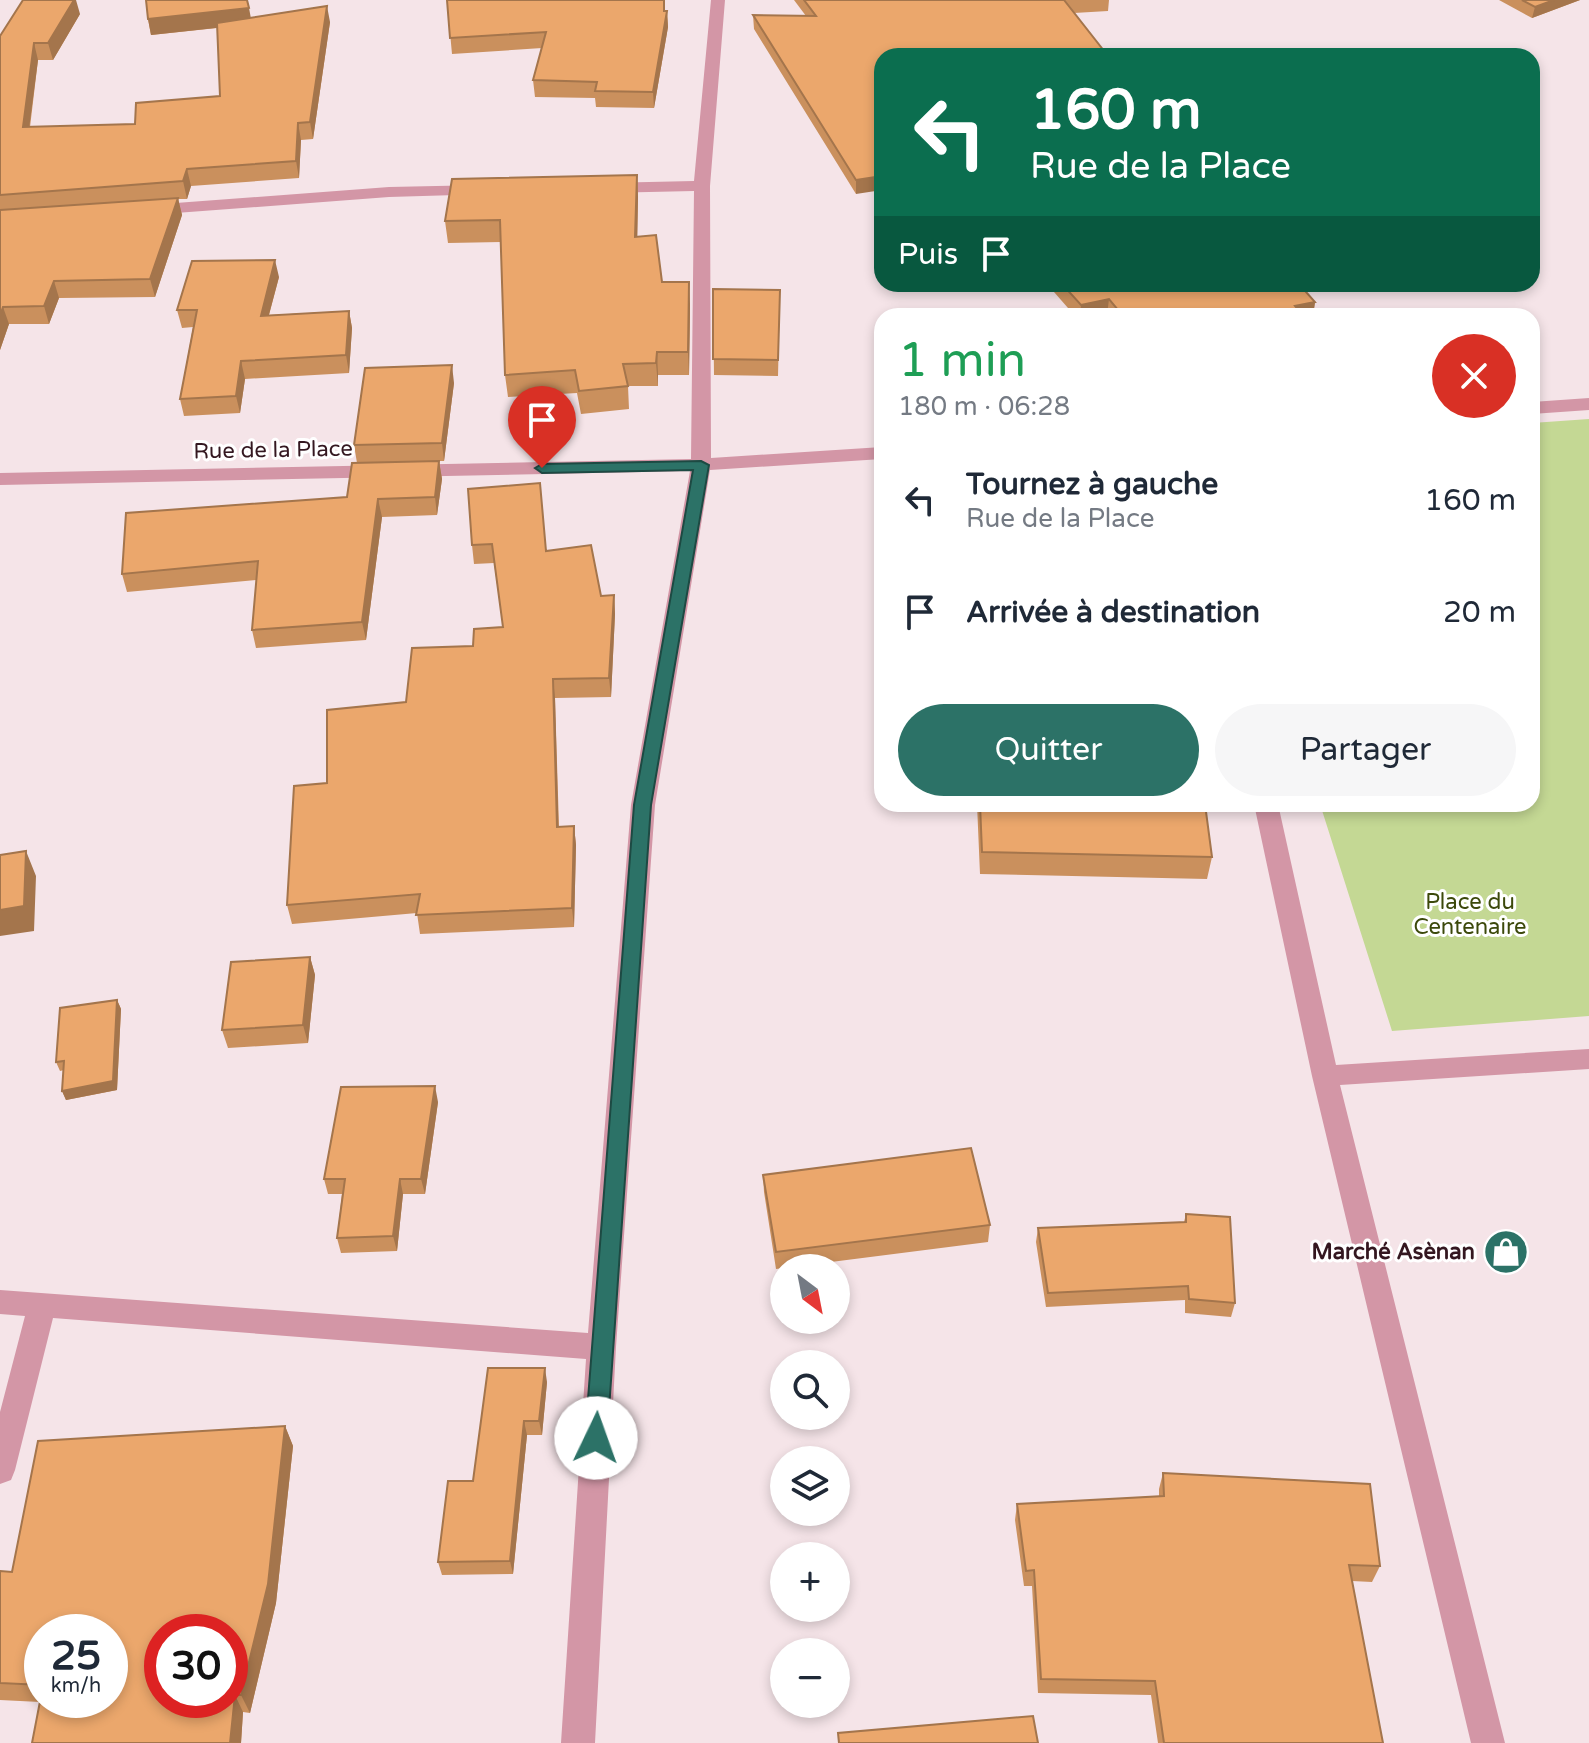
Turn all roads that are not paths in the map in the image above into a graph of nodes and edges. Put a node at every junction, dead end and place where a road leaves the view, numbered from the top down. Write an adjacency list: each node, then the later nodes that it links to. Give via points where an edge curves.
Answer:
1 (718, 0): 2 (street)
2 (702, 186): 3 (street); 9 (street)
3 (592, 188)
4 (498, 190): 5 (street, via 389,192)
5 (124, 212)
6 (1589, 404): 7 (street)
7 (1540, 407)
8 (874, 454): 9 (street, Rue de la Place)
9 (701, 465): 10 (street, Rue de la Place); 16 (street, via 643,805)
10 (0, 479)
11 (1268, 812): 13 (street)
12 (1589, 1059): 13 (street)
13 (1325, 1076): 19 (street)
14 (0, 1302): 15 (street)
15 (42, 1307): 16 (street); 17 (street)
16 (601, 1347): 18 (street)
17 (0, 1470)
18 (578, 1743)
19 (1488, 1743)

